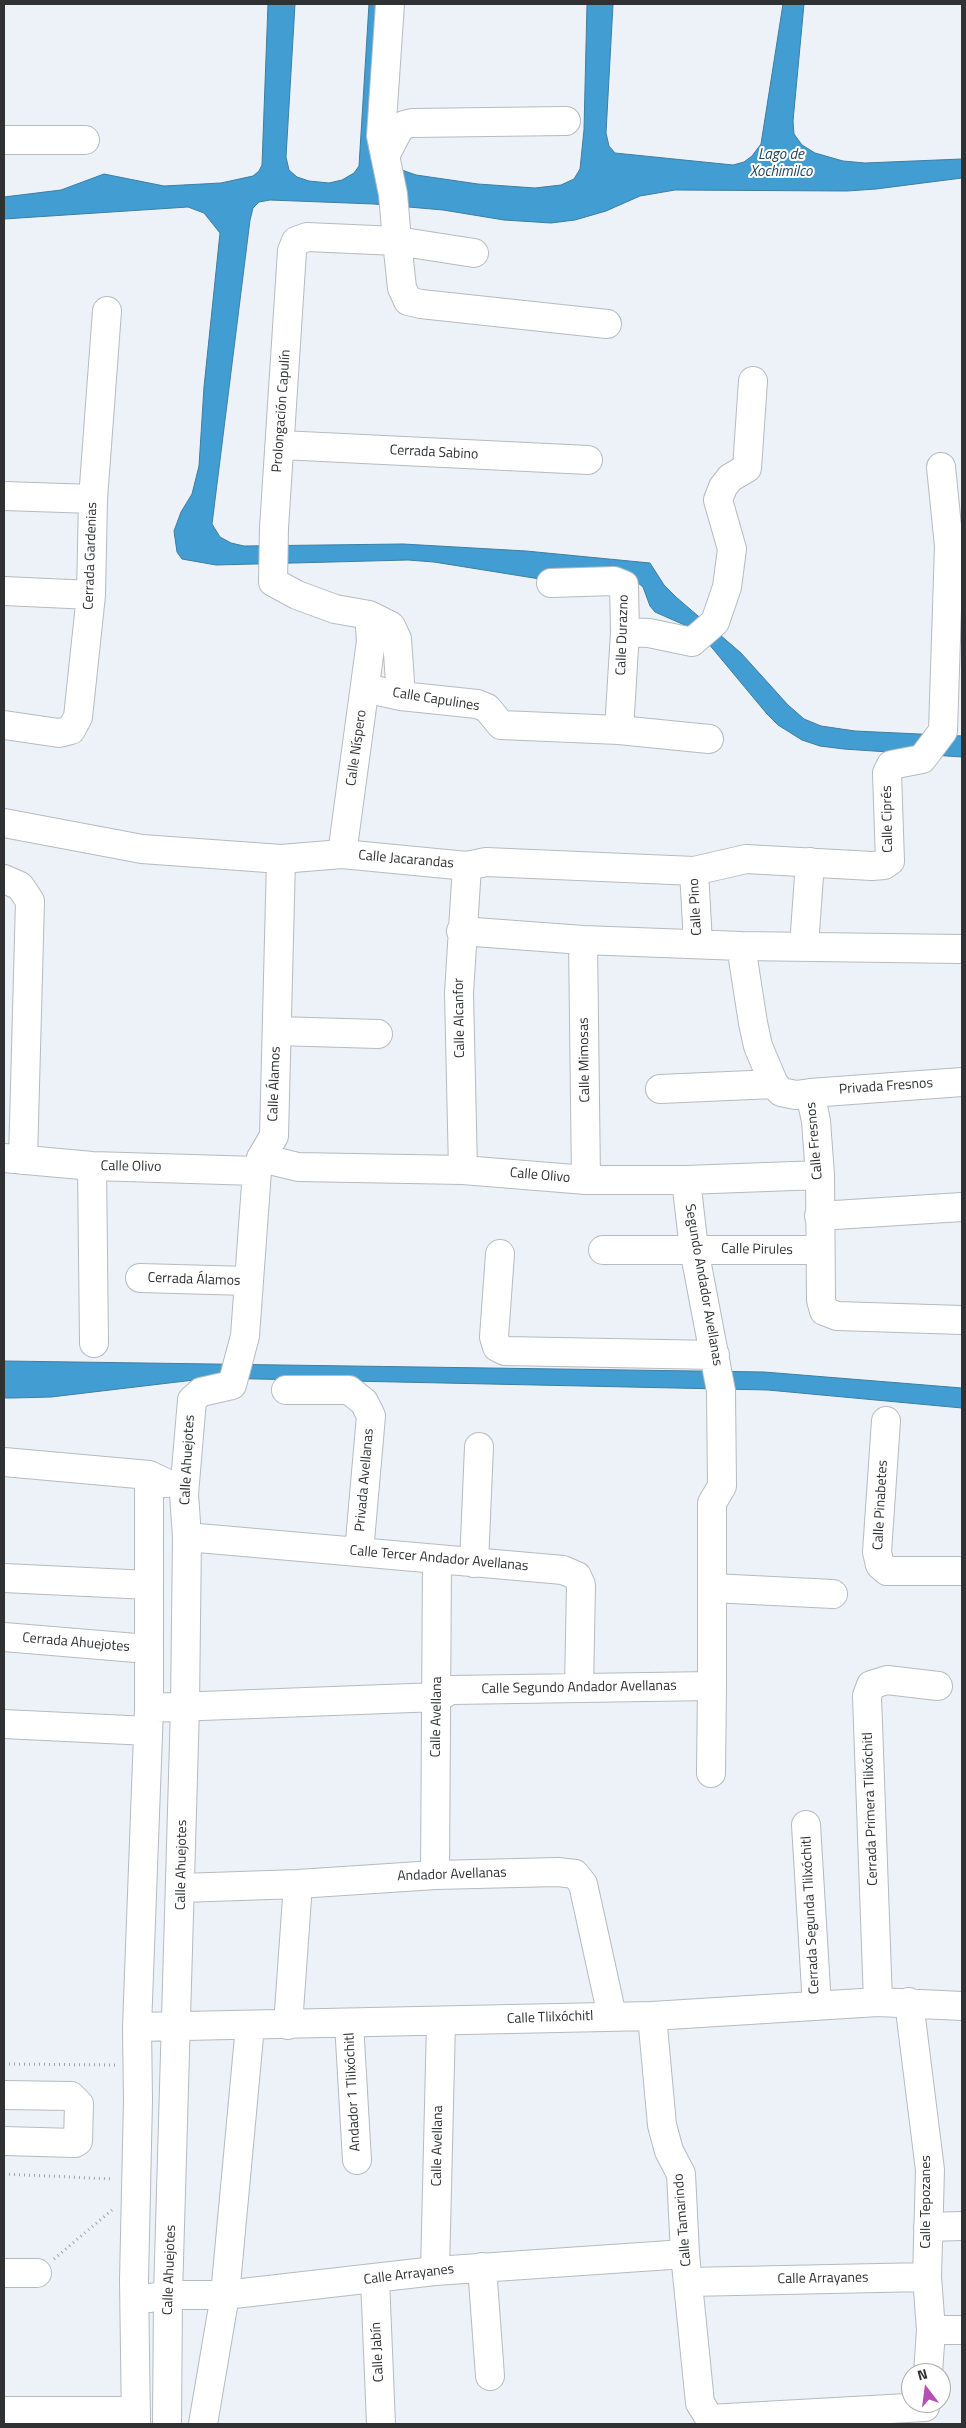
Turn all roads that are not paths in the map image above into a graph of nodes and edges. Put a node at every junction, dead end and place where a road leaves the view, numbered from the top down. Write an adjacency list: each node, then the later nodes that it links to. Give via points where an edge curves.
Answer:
1 (390, 4): 5 (street, via 381,136)
2 (566, 121): 5 (street, via 412,123 399,129)
3 (4, 140): 4 (street)
4 (85, 140)
5 (385, 158): 6 (street, via 393,194)
6 (397, 241): 7 (street); 9 (street, via 402,288 408,301); 11 (street, Prolongación Capulín, via 307,237 296,241 292,251)
7 (474, 253)
8 (107, 311): 15 (street, Cerrada Gardenias)
9 (607, 324)
10 (753, 381): 20 (street, via 747,468 730,478 718,500 732,549 727,587 715,622 692,642 649,633)
11 (281, 445): 12 (street, Cerrada Sabino); 19 (street, Prolongación Capulín, via 273,582)
12 (588, 460)
13 (941, 466): 29 (street, Calle Ciprés, via 949,546 943,731 922,759 890,765 887,773 890,861 872,866)
14 (4, 496): 15 (street)
15 (93, 500): 18 (street, Cerrada Gardenias)
16 (550, 583): 20 (street, Calle Durazno, via 614,582 624,585)
17 (4, 591): 18 (street)
18 (91, 595): 23 (street, Cerrada Gardenias, via 78,717 71,730 59,733)
19 (370, 628): 21 (street, Calle Níspero); 22 (street, via 391,626 397,639)
20 (625, 632): 24 (street, Calle Durazno)
21 (365, 688): 22 (street, Calle Capulines); 27 (street, Calle Níspero)
22 (401, 696): 24 (street, Calle Capulines, via 478,704 488,708 501,725)
23 (4, 725)
24 (619, 730): 25 (street)
25 (709, 739)
26 (4, 823): 28 (street, Calle Jacarandas, via 142,849)
27 (342, 854): 28 (street, Calle Jacarandas); 30 (street, Calle Jacarandas)
28 (281, 859): 39 (street, Calle Álamos)
29 (810, 862): 31 (street, Calle Jacarandas, via 746,859); 37 (street)
30 (467, 866): 31 (street, Calle Jacarandas, via 486,862); 33 (street, Calle Alcanfor)
31 (694, 871): 35 (street, Calle Pino)
32 (4, 879): 45 (street, via 20,886 30,901)
33 (461, 931): 34 (street); 48 (street, Calle Alcanfor, via 458,993)
34 (583, 940): 35 (street); 50 (street, Calle Mimosas)
35 (698, 943): 36 (street)
36 (741, 946): 37 (street); 42 (street, via 755,1031)
37 (804, 946): 38 (street)
38 (961, 949)
39 (277, 1031): 40 (street); 46 (street, Calle Álamos, via 274,1136)
40 (378, 1034)
41 (962, 1082): 44 (street, Privada Fresnos)
42 (774, 1084): 43 (street); 44 (street, Calle Fresnos, via 781,1092)
43 (660, 1089)
44 (810, 1093): 49 (street, Calle Fresnos, via 816,1121)
45 (13, 1159): 47 (street, Calle Olivo)
46 (259, 1164): 47 (street, Calle Olivo); 48 (street, Calle Olivo); 59 (street, Calle Álamos)
47 (92, 1166): 62 (street)
48 (463, 1170): 50 (street, Calle Olivo)
49 (820, 1176): 51 (street, Calle Olivo); 53 (street, Calle Fresnos)
50 (586, 1180): 51 (street, Calle Olivo)
51 (686, 1180): 54 (street, Segundo Andador Avellanas)
52 (962, 1207): 53 (street)
53 (819, 1216): 56 (street, Calle Fresnos)
54 (694, 1249): 55 (street, Calle Pirules); 56 (street, Calle Pirules); 63 (street, Segundo Andador Avellanas)
55 (603, 1250)
56 (820, 1250): 60 (street, Calle Fresnos, via 824,1311 837,1316)
57 (500, 1254): 63 (street, via 494,1338 497,1347 506,1351)
58 (140, 1278): 59 (street, Cerrada Álamos)
59 (248, 1281): 61 (street, Calle Álamos)
60 (962, 1320)
61 (245, 1336): 69 (street, Calle Ahuejotes, via 232,1385 201,1392 192,1400)
62 (94, 1343)
63 (716, 1359): 77 (street, Segundo Andador Avellanas, via 721,1391 722,1486 712,1503)
64 (286, 1390): 71 (street, Privada Avellanas, via 349,1390 364,1402 371,1416)
65 (886, 1421): 74 (street, Calle Pinabetes, via 877,1552 880,1565 887,1571)
66 (479, 1447): 73 (street)
67 (4, 1462): 68 (street)
68 (149, 1475): 69 (street); 76 (street)
69 (184, 1494): 70 (street, Calle Ahuejotes)
70 (187, 1538): 71 (street, Calle Tercer Andador Avellanas); 85 (street, Calle Ahuejotes)
71 (358, 1552): 72 (street, Calle Tercer Andador Avellanas)
72 (437, 1560): 73 (street, Calle Tercer Andador Avellanas); 84 (street, Calle Avellana)
73 (474, 1563): 83 (street, Calle Tercer Andador Avellanas, via 563,1570 577,1576 581,1585)
74 (962, 1571)
75 (4, 1578): 76 (street)
76 (149, 1585): 80 (street)
77 (712, 1588): 78 (street); 81 (street)
78 (833, 1594)
79 (4, 1637): 80 (street, Cerrada Ahuejotes)
80 (148, 1649): 86 (street)
81 (712, 1686): 83 (street, Calle Segundo Andador Avellanas); 88 (street)
82 (938, 1686): 93 (street, Cerrada Primera Tlilxóchitl, via 887,1680 871,1685 867,1696)
83 (579, 1688): 84 (street, Calle Segundo Andador Avellanas, via 451,1690)
84 (438, 1697): 85 (street, Calle Segundo Andador Avellanas); 90 (street, Calle Avellana)
85 (185, 1706): 86 (street, Calle Segundo Andador Avellanas); 92 (street, Calle Ahuejotes)
86 (149, 1719): 87 (street, Calle Segundo Andador Avellanas); 103 (street)
87 (4, 1724)
88 (712, 1773)
89 (806, 1825): 95 (street, Cerrada Segunda Tlilxóchitl)
90 (435, 1874): 91 (street, Andador Avellanas); 97 (street, Andador Avellanas, via 574,1874 583,1884)
91 (298, 1884): 92 (street, Andador Avellanas); 101 (street)
92 (182, 1888): 104 (street, Calle Ahuejotes)
93 (878, 2002): 94 (street, Calle Tlilxóchitl); 95 (street, Calle Tlilxóchitl)
94 (909, 2002): 96 (street, Calle Tlilxóchitl); 109 (street, Calle Tepozanes, via 930,2170)
95 (817, 2006): 98 (street, Calle Tlilxóchitl)
96 (962, 2006)
97 (612, 2016): 98 (street, Calle Tlilxóchitl); 99 (street, Calle Tlilxóchitl)
98 (652, 2016): 110 (street, Calle Tamarindo, via 662,2125 669,2151 681,2174)
99 (440, 2022): 100 (street, Calle Tlilxóchitl); 112 (street, Calle Avellana)
100 (349, 2023): 101 (street, Calle Tlilxóchitl); 107 (street, Andador 1 Tlilxóchitl)
101 (288, 2025): 102 (street, Calle Tlilxóchitl)
102 (250, 2026): 104 (street, Calle Tlilxóchitl); 119 (street)
103 (137, 2027): 104 (street, Calle Tlilxóchitl); 120 (street)
104 (177, 2028): 118 (street, Calle Ahuejotes)
105 (4, 2095): 106 (street, via 71,2096 79,2104 78,2141 75,2143)
106 (4, 2141)
107 (357, 2160)
108 (962, 2226): 109 (street)
109 (928, 2227): 115 (street, Calle Tepozanes)
110 (685, 2254): 111 (street, Calle Arrayanes); 117 (street, Calle Tamarindo)
111 (482, 2267): 112 (street, Calle Arrayanes); 124 (street)
112 (435, 2270): 116 (street, Calle Arrayanes)
113 (4, 2273): 114 (street)
114 (37, 2273)
115 (927, 2277): 117 (street, Calle Arrayanes); 121 (street, Calle Tepozanes)
116 (375, 2279): 119 (street, Calle Arrayanes); 131 (street, Calle Jabín)
117 (688, 2282): 128 (street, Calle Tamarindo, via 700,2403)
118 (168, 2294): 119 (street, Calle Arrayanes); 120 (street, Calle Arrayanes); 129 (street, Calle Ahuejotes)
119 (225, 2295): 130 (street)
120 (134, 2300): 127 (street)
121 (930, 2330): 122 (street); 123 (street, Calle Tepozanes)
122 (962, 2330)
123 (928, 2363)
124 (490, 2376)
125 (4, 2411): 127 (street)
126 (901, 2412): 128 (street)
127 (136, 2418)
128 (711, 2422)
129 (167, 2424)
130 (203, 2424)
131 (381, 2424)

